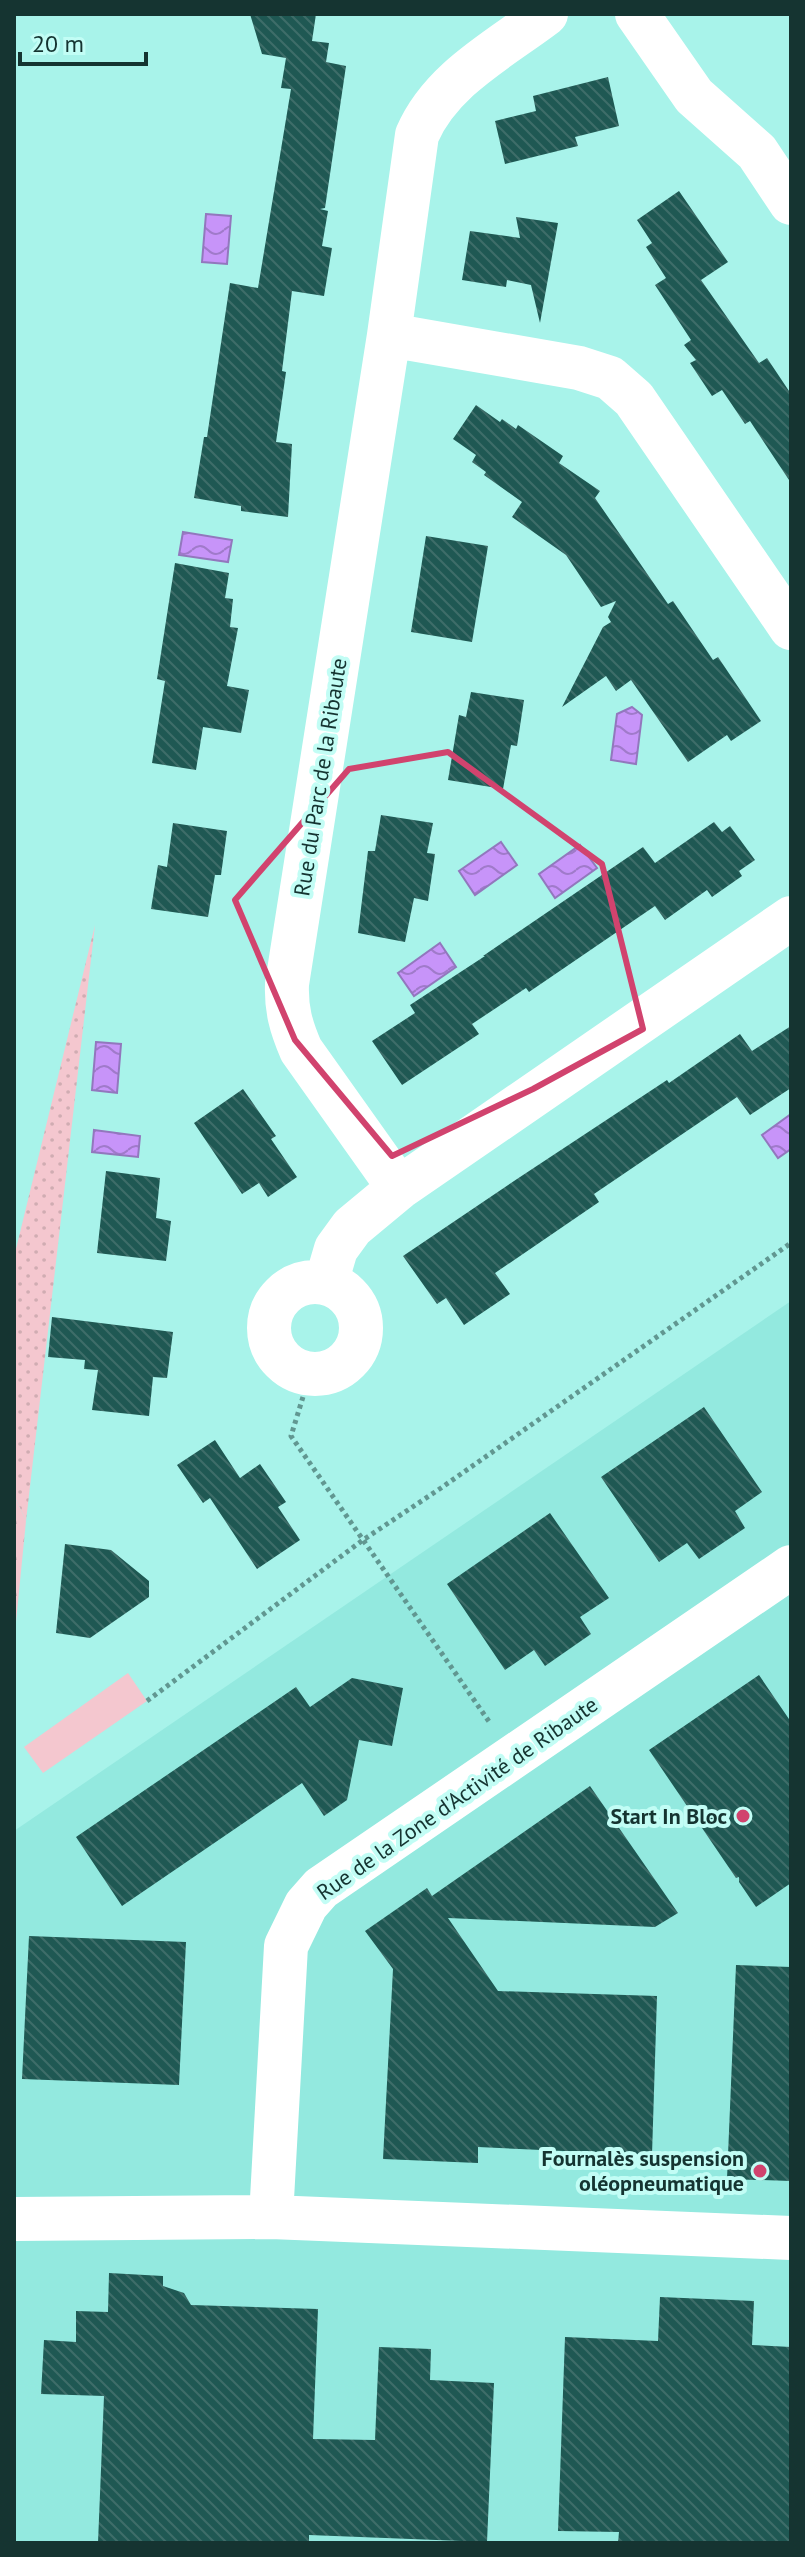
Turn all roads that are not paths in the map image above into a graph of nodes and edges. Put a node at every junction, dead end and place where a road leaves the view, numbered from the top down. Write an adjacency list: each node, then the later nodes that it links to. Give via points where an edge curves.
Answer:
1 (546, 14): 4 (street, Rue du Parc de la Ribaute, via 451,85 426,114 417,135)
2 (637, 14): 3 (street, via 694,96 757,152)
3 (791, 203)
4 (389, 335): 5 (street, via 610,378 634,399); 7 (street, Rue du Parc de la Ribaute, via 286,1008 301,1050)
5 (791, 628)
6 (791, 918): 7 (street)
7 (399, 1188): 8 (street, via 352,1227 336,1249)
8 (326, 1283): 8 (street, via 303,1283 284,1293 271,1312 268,1334 276,1356 293,1370 316,1375 337,1370 354,1355 362,1334 359,1311 346,1293)
9 (791, 1567): 10 (street, Rue de la Zone d'Activité de Ribaute, via 321,1888 306,1905 286,1946)
10 (271, 2217): 11 (street); 12 (street)
11 (14, 2219)
12 (791, 2238)

